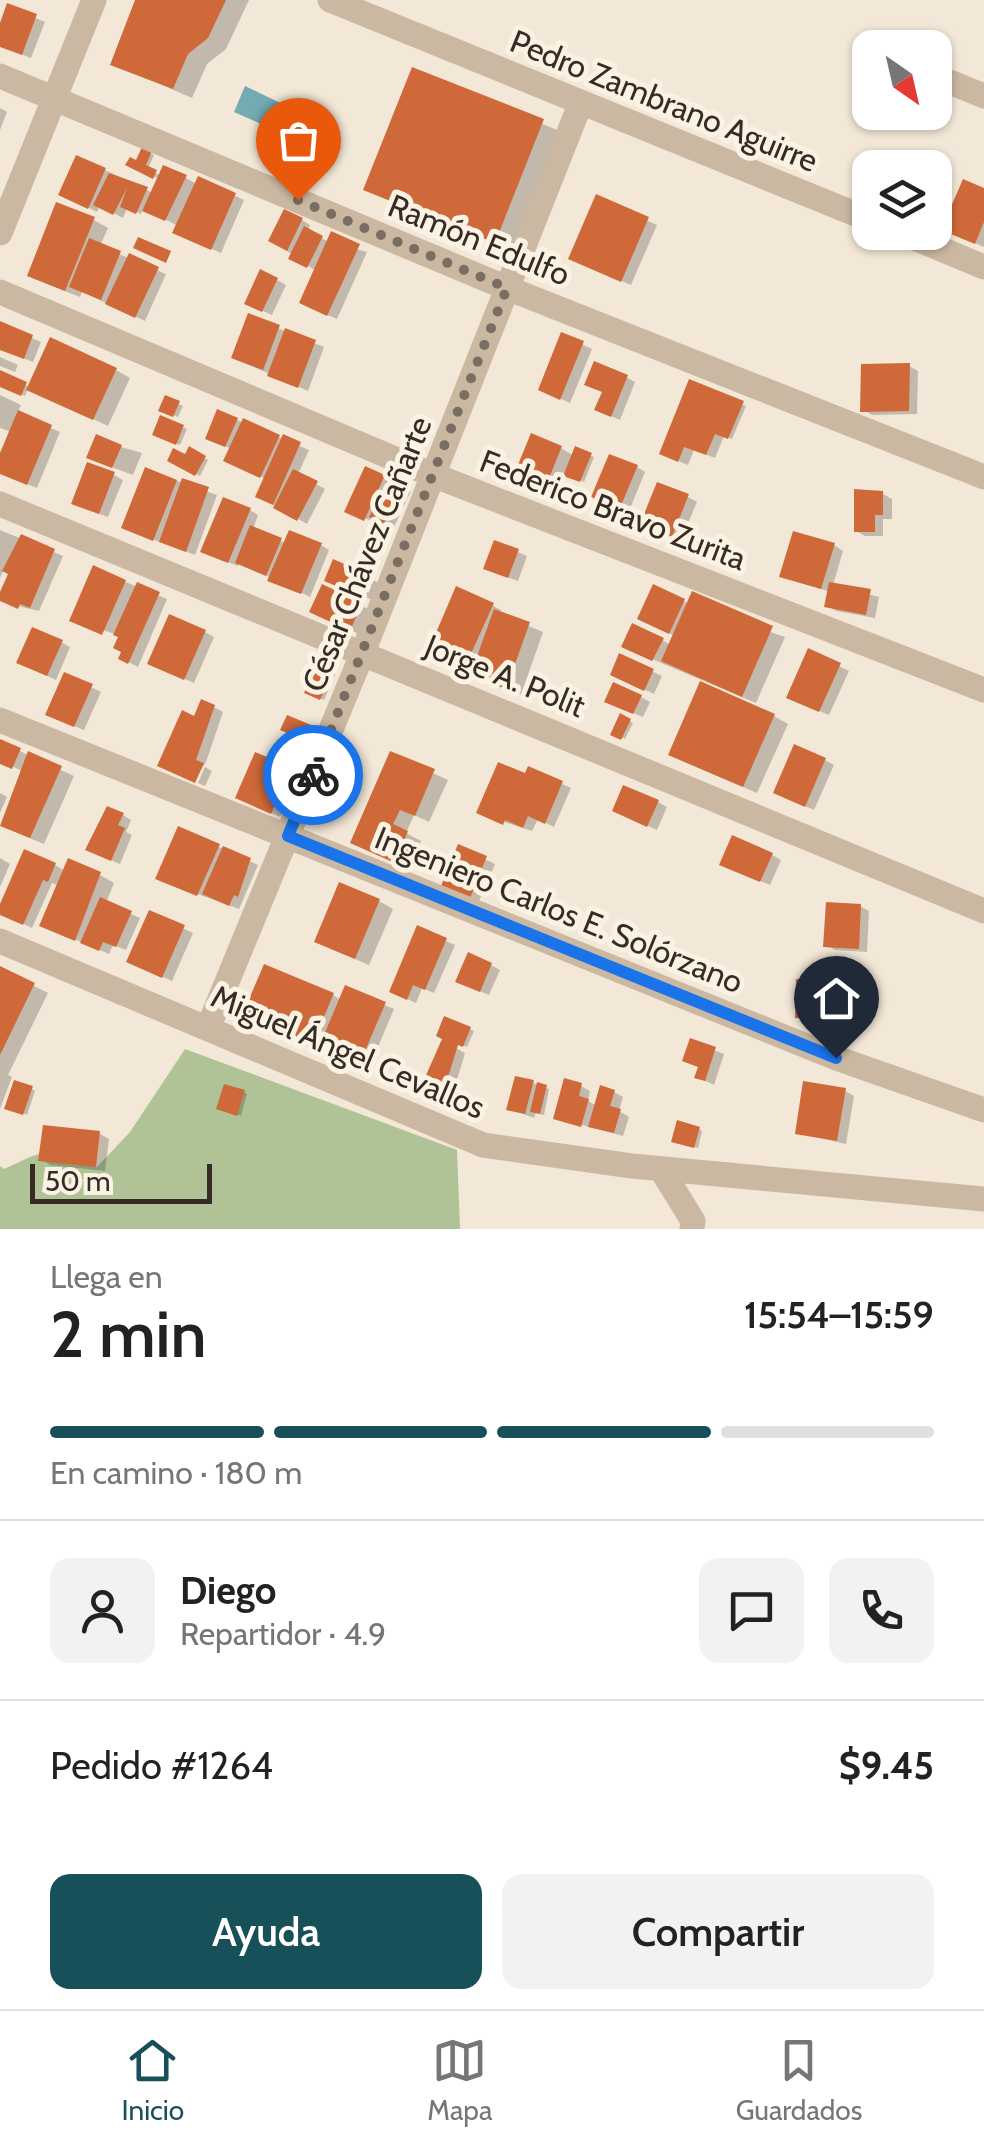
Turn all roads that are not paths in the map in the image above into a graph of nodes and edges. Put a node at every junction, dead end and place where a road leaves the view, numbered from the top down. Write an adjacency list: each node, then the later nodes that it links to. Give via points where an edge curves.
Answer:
1 (94, 0): 6 (street)
2 (330, 0): 7 (street, Pedro Zambrano Aguirre)
3 (0, 76): 6 (street, Ramón Edulfo)
4 (952, 83): 5 (street)
5 (984, 96)
6 (54, 98): 9 (street); 12 (street, Ramón Edulfo)
7 (581, 102): 8 (street, Pedro Zambrano Aguirre); 12 (street, César Chávez Cañarte)
8 (852, 213)
9 (0, 233)
10 (943, 250): 11 (street)
11 (984, 267)
12 (507, 288): 14 (street, César Chávez Cañarte); 15 (street, Ramón Edulfo)
13 (0, 292): 14 (street, Federico Bravo Zurita)
14 (433, 475): 17 (street, César Chávez Cañarte); 18 (street, Federico Bravo Zurita)
15 (984, 477)
16 (0, 504): 17 (street, Jorge A. Polit)
17 (363, 652): 20 (street, César Chávez Cañarte); 21 (street, Jorge A. Polit)
18 (984, 690)
19 (0, 720): 20 (street, Ingeniero Carlos E. Solórzano)
20 (288, 836): 23 (street, César Chávez Cañarte); 24 (street, Ingeniero Carlos E. Solórzano, via 836,1058)
21 (984, 910)
22 (0, 941): 23 (street, Miguel Ángel Cevallos)
23 (208, 1028): 25 (street, Miguel Ángel Cevallos, via 483,1145)
24 (984, 1110)
25 (661, 1169): 26 (street, Miguel Ángel Cevallos); 27 (street)
26 (983, 1194)
27 (692, 1229)

